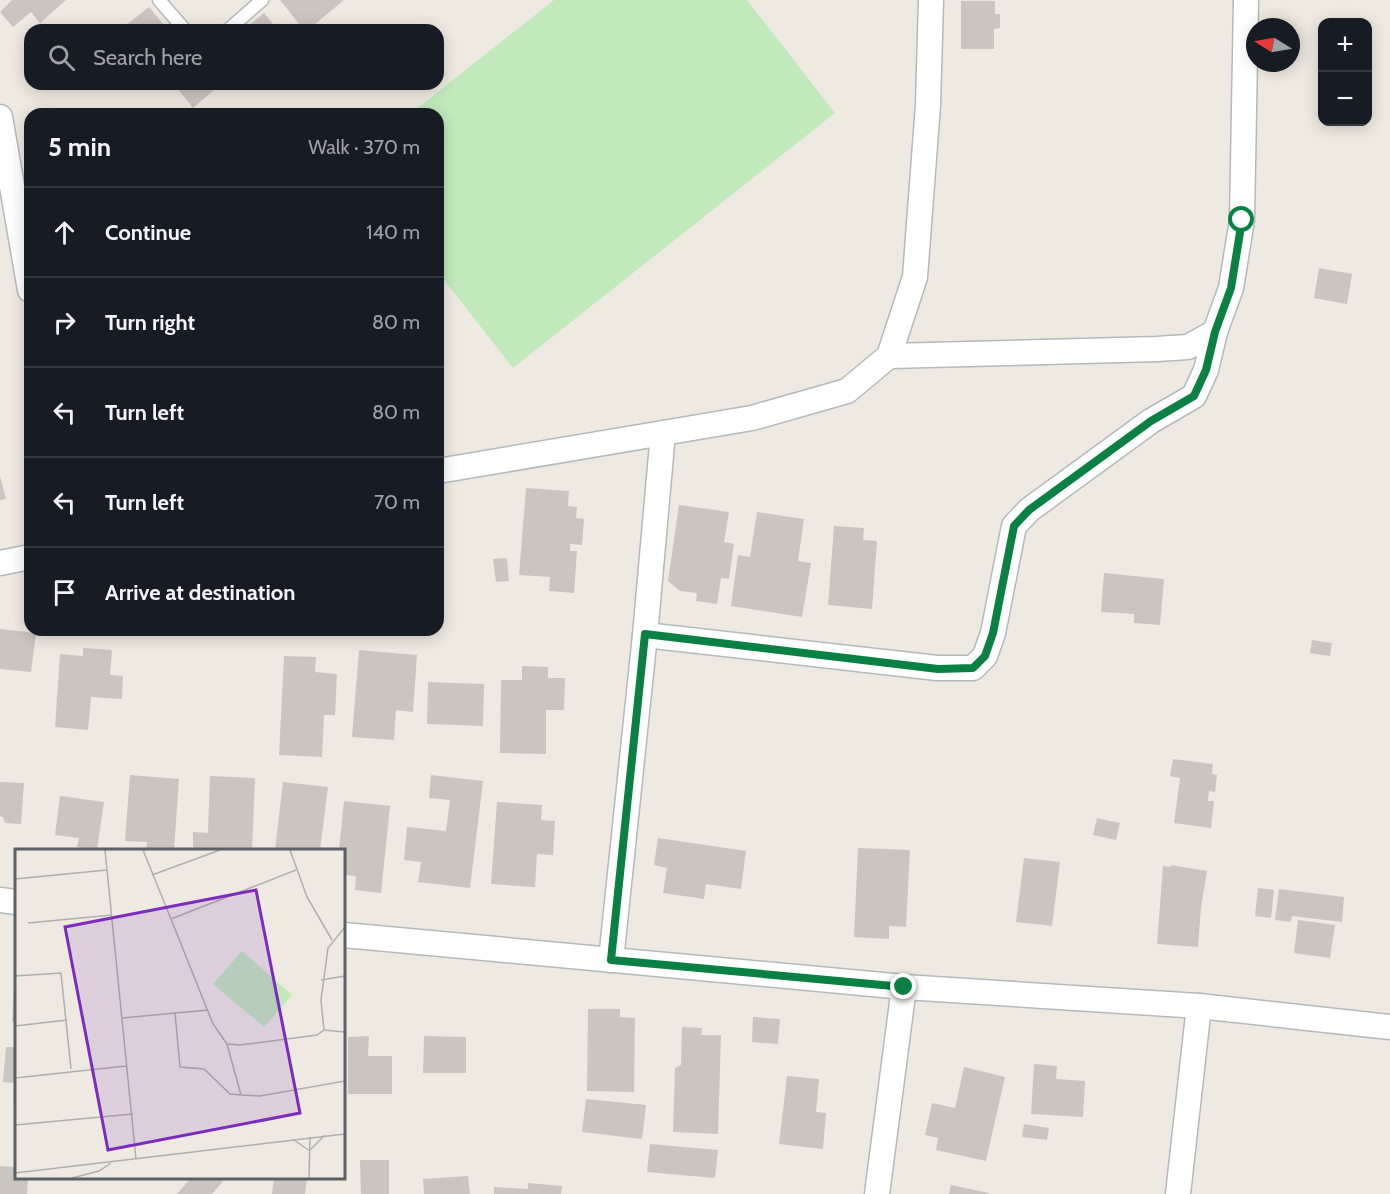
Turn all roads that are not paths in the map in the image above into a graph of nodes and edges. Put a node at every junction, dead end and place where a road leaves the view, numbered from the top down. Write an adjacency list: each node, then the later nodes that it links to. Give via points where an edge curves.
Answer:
1 (159, 0): 5 (lane)
2 (931, 0): 10 (street, via 928,105 915,277)
3 (1246, 0): 9 (street, via 1242,220 1231,288)
4 (254, 2): 6 (lane)
5 (179, 24)
6 (234, 24)
7 (0, 117): 8 (street)
8 (24, 255)
9 (1215, 332): 10 (street, via 1188,347 1157,350); 15 (street, via 1206,370 1194,396 1151,421 1029,510 1014,526 993,633 985,656 973,668 938,669)
10 (889, 356): 11 (street, via 847,391 752,418)
11 (663, 433): 12 (street); 15 (street)
12 (444, 470)
13 (24, 558): 14 (street)
14 (0, 563)
15 (645, 634): 19 (street)
16 (0, 900): 17 (street)
17 (15, 902)
18 (345, 935): 19 (street)
19 (611, 960): 20 (street)
20 (904, 987): 21 (street); 23 (street)
21 (1199, 1006): 22 (street); 24 (street)
22 (1390, 1027)
23 (877, 1194)
24 (1178, 1194)

